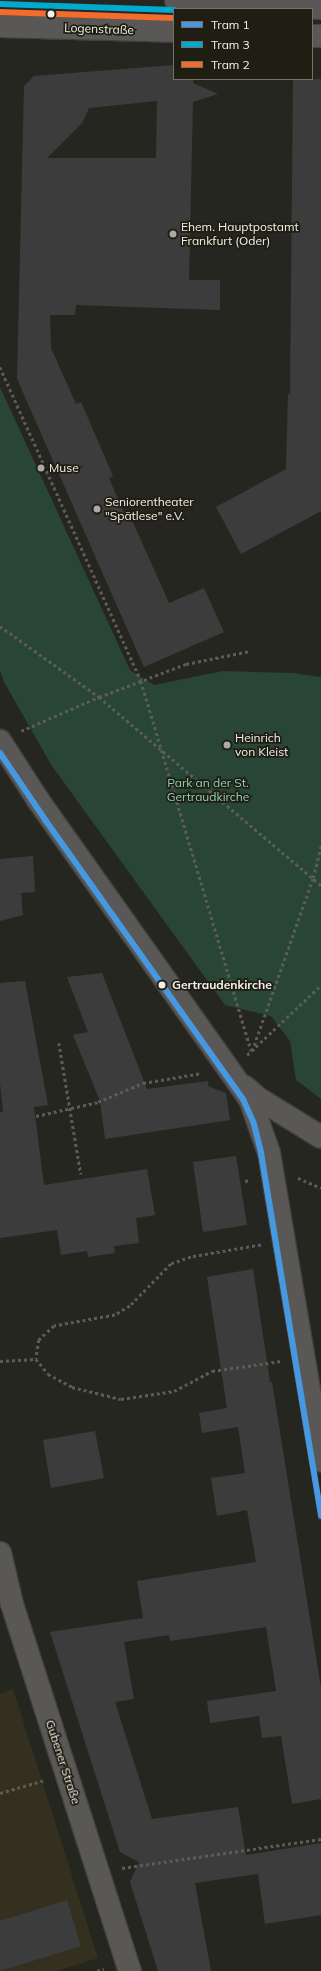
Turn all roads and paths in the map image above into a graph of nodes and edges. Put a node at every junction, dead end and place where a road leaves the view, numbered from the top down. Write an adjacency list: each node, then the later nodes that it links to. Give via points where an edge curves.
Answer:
1 (176, 0): 2 (street)
2 (321, 8)
3 (0, 26): 4 (street, Logenstraße)
4 (173, 32)
5 (0, 367): 8 (path)
6 (0, 626): 9 (path)
7 (250, 651): 8 (path, via 186,664)
8 (141, 680): 9 (path); 11 (path)
9 (98, 697): 10 (path); 11 (path)
10 (7, 737): 18 (street, via 38,800)
11 (160, 748): 13 (path); 17 (path)
12 (321, 846): 13 (path)
13 (313, 878): 14 (path); 17 (path)
14 (321, 885)
15 (321, 985): 17 (path)
16 (59, 1043): 19 (path)
17 (251, 1051)
18 (235, 1077): 19 (path, via 213,1071 143,1083 98,1102); 21 (street, via 256,1098); 27 (street, via 250,1099 269,1153)
19 (70, 1109): 20 (path); 22 (path)
20 (36, 1116)
21 (321, 1137)
22 (81, 1174)
23 (248, 1247): 24 (path, via 191,1257 171,1264 130,1306 115,1315 54,1326 39,1340)
24 (36, 1359): 25 (path); 26 (path, via 48,1374 72,1387 121,1399 174,1391 212,1371)
25 (0, 1361)
26 (267, 1363)
27 (321, 1462)
28 (0, 1553): 29 (street, Gubener Straße, via 12,1604)
29 (66, 1773): 30 (path); 32 (street, Gubener Straße)
30 (0, 1793)
31 (321, 1839): 32 (path)
32 (98, 1872): 33 (street, Gubener Straße)
33 (130, 1971)

